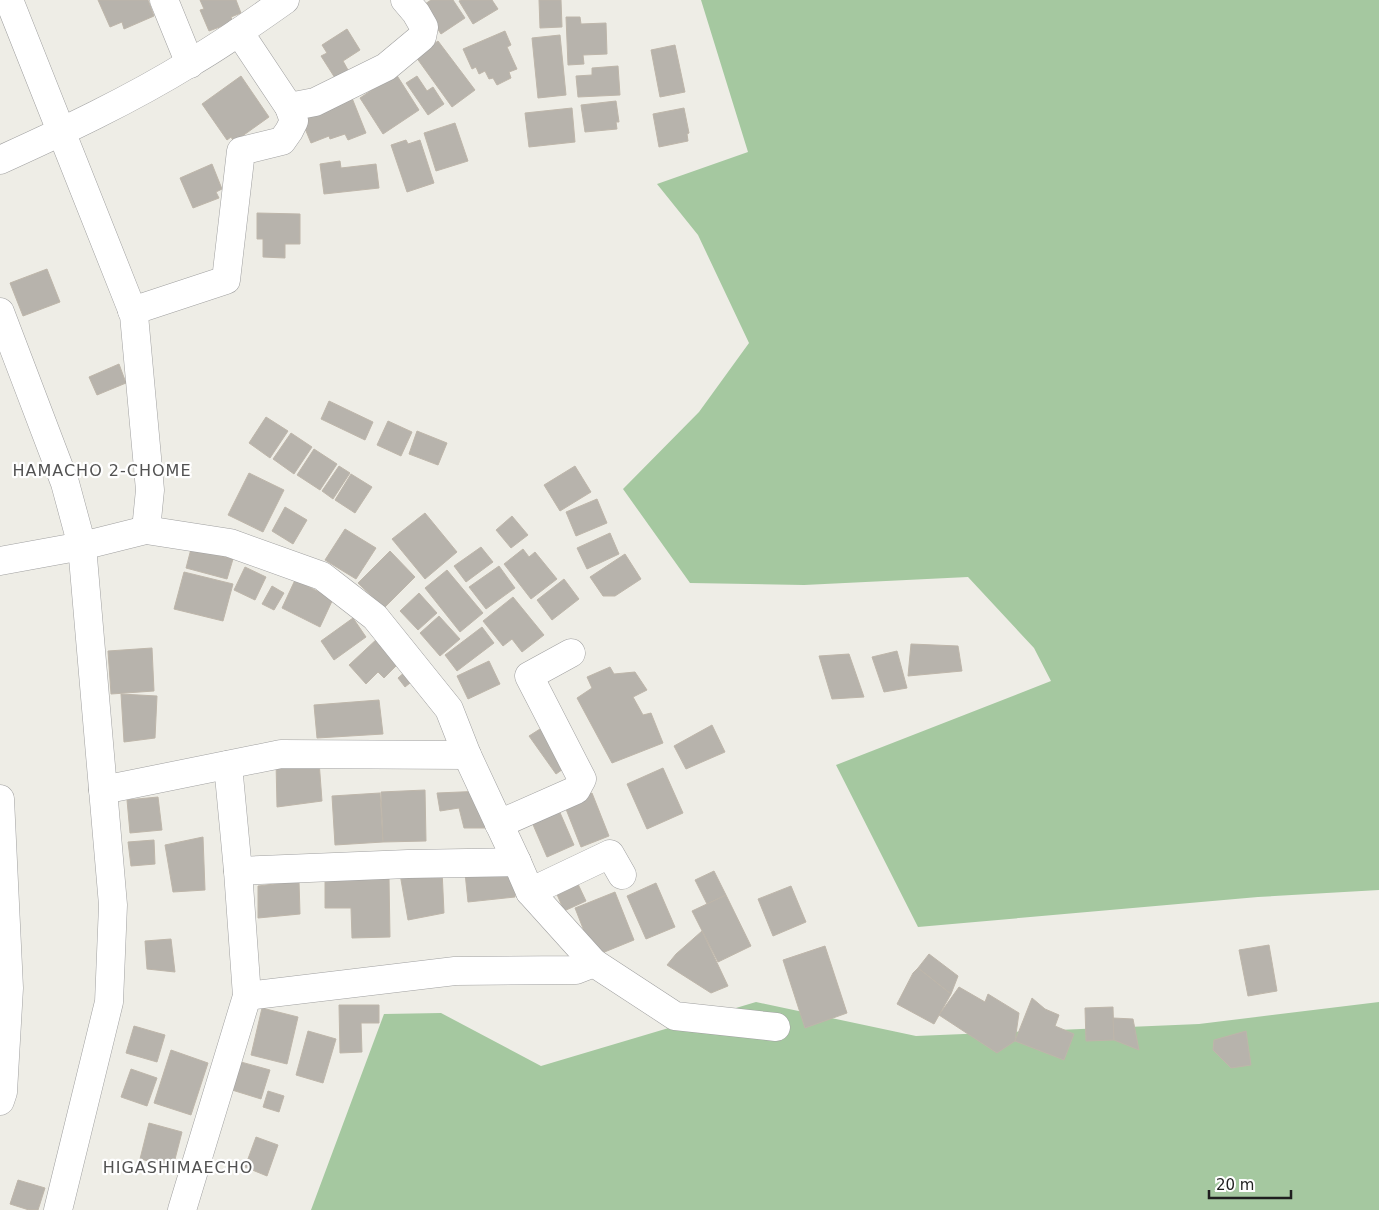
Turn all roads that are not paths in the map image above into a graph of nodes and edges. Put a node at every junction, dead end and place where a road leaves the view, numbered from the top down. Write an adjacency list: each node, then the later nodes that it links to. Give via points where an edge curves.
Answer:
1 (9, 0): 8 (street)
2 (164, 0): 6 (street)
3 (285, 0): 5 (street)
4 (405, 0): 7 (street, via 424,26 422,36 386,67 315,102)
5 (239, 32): 6 (street); 7 (street)
6 (190, 64): 8 (street)
7 (289, 107): 10 (street, via 294,121 282,141 242,150 226,280)
8 (61, 133): 9 (street); 10 (street)
9 (0, 160)
10 (132, 311): 12 (street, via 150,490)
11 (0, 312): 13 (street, via 65,483)
12 (146, 530): 13 (street); 16 (street, via 230,543 322,576 375,617 449,709)
13 (82, 546): 14 (street); 18 (street)
14 (0, 561)
15 (571, 653): 20 (street, via 529,676 582,779 576,790)
16 (467, 755): 17 (street, via 281,754); 20 (street)
17 (228, 764): 18 (street); 22 (street)
18 (103, 790): 29 (street, via 113,905 109,1002)
19 (0, 799): 28 (street, via 9,988)
20 (499, 824): 21 (street)
21 (518, 862): 22 (street); 24 (street)
22 (238, 871): 26 (street)
23 (622, 875): 24 (street, via 610,854)
24 (530, 892): 25 (street)
25 (594, 963): 26 (street, via 576,970 455,972); 27 (street, via 675,1016)
26 (247, 996): 30 (street)
27 (776, 1026)
28 (0, 1101)
29 (58, 1210)
30 (182, 1210)

